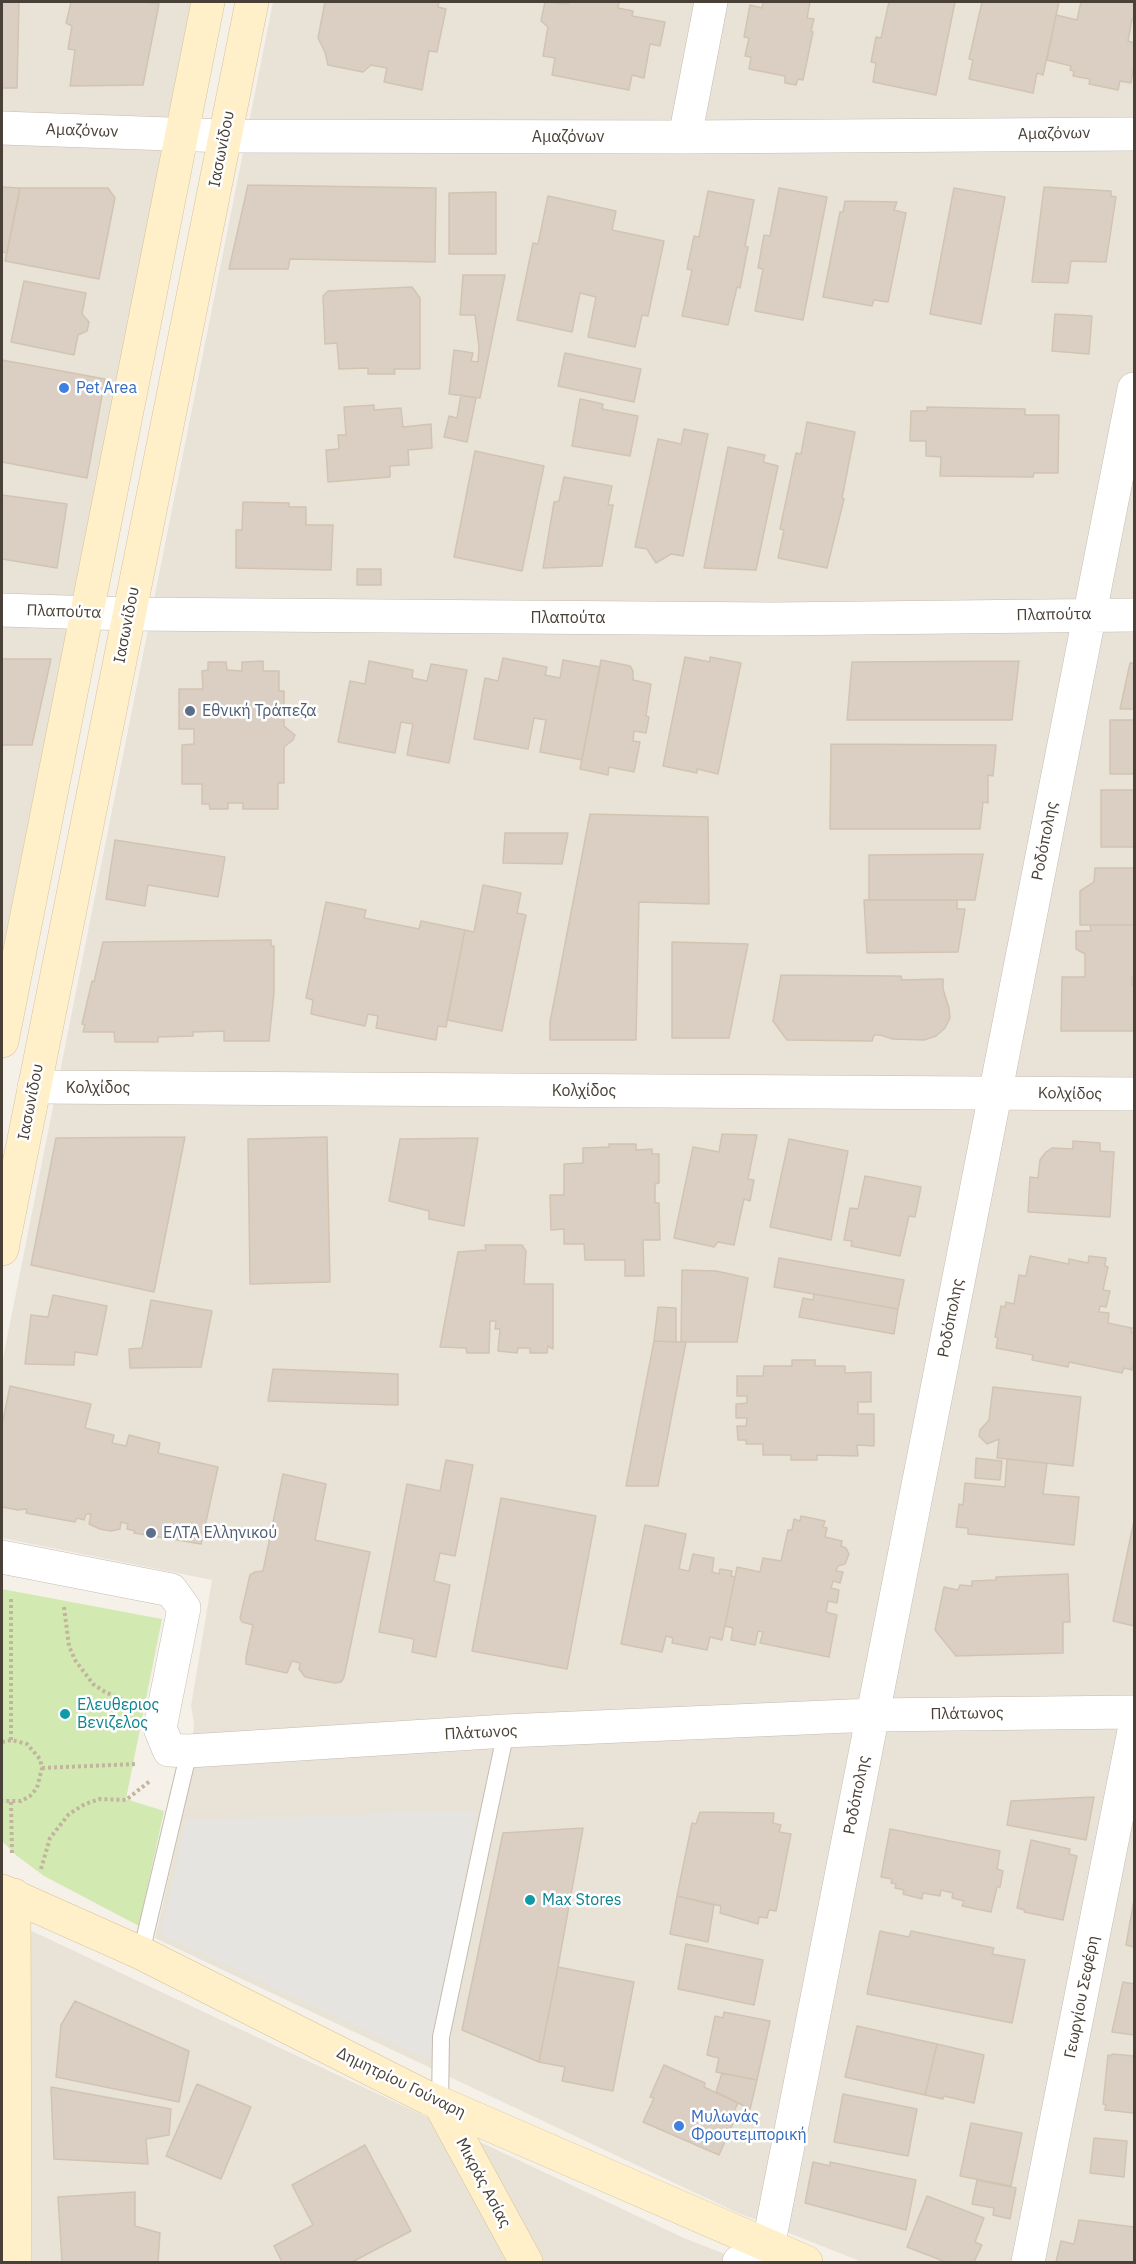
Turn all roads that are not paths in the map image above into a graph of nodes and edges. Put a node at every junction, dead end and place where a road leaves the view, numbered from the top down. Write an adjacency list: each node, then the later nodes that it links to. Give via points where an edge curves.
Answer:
1 (208, 2): 5 (street)
2 (252, 2): 7 (street, Ιασωνίδου)
3 (711, 2): 8 (street)
4 (2, 128): 5 (street, Αμαζόνων)
5 (182, 134): 7 (street, Αμαζόνων); 11 (street)
6 (1134, 134): 8 (street, Αμαζόνων)
7 (225, 136): 8 (street, Αμαζόνων); 12 (street, Ιασωνίδου)
8 (685, 138)
9 (1134, 389): 13 (street, Ροδόπολης)
10 (2, 609): 11 (street, Πλαπούτα)
11 (87, 613): 12 (street, Πλαπούτα); 15 (street)
12 (129, 614): 13 (street, Πλαπούτα, via 761,619); 16 (street, Ιασωνίδου)
13 (1090, 615): 14 (street, Πλαπούτα); 17 (street, Ροδόπολης)
14 (1134, 615)
15 (2, 1041)
16 (34, 1088): 17 (street, Κολχίδος); 19 (street, Ιασωνίδου)
17 (996, 1093): 18 (street, Κολχίδος); 22 (street, Ροδόπολης)
18 (1134, 1094)
19 (2, 1249)
20 (5, 1558): 25 (street, via 171,1590 184,1608 159,1728)
21 (1134, 1712): 22 (street, Πλάτωνος)
22 (873, 1715): 23 (street, Πλάτωνος); 30 (street, Ροδόπολης)
23 (506, 1731): 25 (street, Πλάτωνος); 28 (lane, via 441,2037)
24 (1134, 1731): 35 (street, Γεωργίου Σεφέρη)
25 (179, 1751): 27 (lane)
26 (10, 1889): 27 (street, Δημητρίου Γούναρη); 29 (street)
27 (141, 1953): 28 (street, Δημητρίου Γούναρη)
28 (440, 2104): 30 (street, Δημητρίου Γούναρη); 32 (street, Μικράς Ασίας)
29 (8, 2187): 31 (street)
30 (768, 2247): 33 (street); 34 (street, Δημητρίου Γούναρη)
31 (15, 2262)
32 (526, 2262)
33 (739, 2262)
34 (806, 2262)
35 (1028, 2262)

